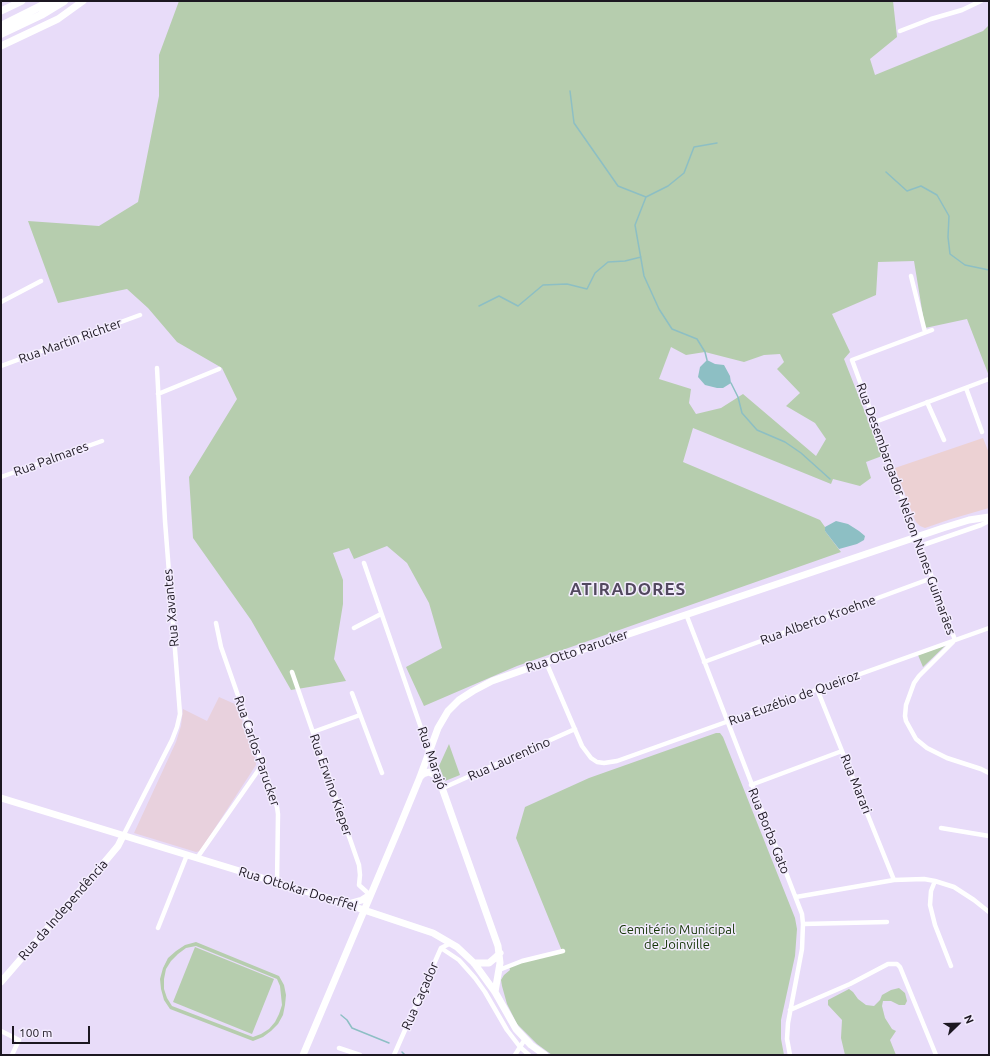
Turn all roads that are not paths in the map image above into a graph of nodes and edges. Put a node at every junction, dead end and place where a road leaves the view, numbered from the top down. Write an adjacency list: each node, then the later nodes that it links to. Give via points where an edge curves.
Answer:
1 (22, 1): 6 (main road)
2 (51, 1): 7 (highway)
3 (64, 1): 9 (highway, via 41,16)
4 (83, 1): 10 (main road, via 58,19)
5 (981, 1): 8 (street)
6 (1, 11)
7 (1, 26)
8 (900, 31)
9 (1, 34)
10 (1, 46)
11 (911, 276): 16 (street)
12 (41, 281): 13 (street)
13 (1, 302)
14 (140, 315): 17 (street, Rua Martin Richter)
15 (932, 330): 16 (street, Rua Desembargador Nelson Nunes Guimarães)
16 (925, 332): 24 (street, Rua Desembargador Nelson Nunes Guimarães, via 852,360)
17 (1, 366)
18 (157, 368): 22 (street, Rua Xavantes)
19 (219, 369): 22 (street)
20 (989, 379): 21 (street)
21 (966, 388): 23 (street); 25 (street)
22 (158, 394): 61 (street, Rua Xavantes, via 180,714 172,740)
23 (927, 402): 24 (street); 26 (street)
24 (875, 422): 31 (street, Rua Desembargador Nelson Nunes Guimarães)
25 (982, 432)
26 (944, 440)
27 (102, 441): 28 (street, Rua Palmares)
28 (1, 477)
29 (989, 517): 31 (main road, Rua Otto Parucker, via 957,523)
30 (989, 521): 32 (street)
31 (917, 536): 32 (street, Rua Desembargador Nelson Nunes Guimarães); 36 (main road, Rua Otto Parucker)
32 (920, 546): 34 (street, Rua Desembargador Nelson Nunes Guimarães)
33 (364, 563): 35 (street, Rua Marajó)
34 (932, 578): 40 (street, Rua Desembargador Nelson Nunes Guimarães); 42 (street, Rua Alberto Kroehne)
35 (381, 614): 38 (street); 50 (street, Rua Marajó)
36 (686, 614): 41 (main road, Rua Otto Parucker); 42 (street, Rua Borba Gato)
37 (216, 623): 52 (street, Rua Carlos Parucker, via 217,636)
38 (354, 628)
39 (989, 628): 40 (street, Rua Euzébio de Queiroz)
40 (954, 640): 44 (street, Rua Euzébio de Queiroz); 54 (street, Rua Desembargador Nelson Nunes Guimarães, via 914,683 906,705 906,721 916,739 927,748)
41 (546, 662): 48 (street); 50 (main road, Rua Otto Parucker, via 492,682 460,700 442,719)
42 (704, 662): 47 (street, Rua Borba Gato)
43 (292, 672): 49 (street, Rua Erwino Kieper)
44 (817, 689): 47 (street, Rua Euzébio de Queiroz); 51 (street, Rua Marari)
45 (352, 693): 46 (street)
46 (360, 714): 49 (street); 53 (street)
47 (726, 722): 48 (street, Rua Euzébio de Queiroz, via 617,761 604,763 597,762 586,754); 57 (street, Rua Borba Gato)
48 (575, 729): 58 (street, Rua Laurentino)
49 (313, 732): 68 (street, Rua Erwino Kieper, via 359,865 359,885)
50 (429, 750): 55 (main road, Rua Marajó); 56 (main road, Rua Otto Parucker)
51 (842, 751): 57 (street); 65 (street, Rua Marari)
52 (262, 765): 64 (street); 67 (street, Rua Carlos Parucker, via 278,814)
53 (382, 773)
54 (989, 773)
55 (438, 776): 56 (main road, via 429,772); 58 (main road, Rua Marajó)
56 (420, 777): 68 (main road, Rua Otto Parucker)
57 (751, 785): 69 (street, Rua Borba Gato)
58 (443, 788): 79 (main road, Rua Marajó)
59 (1, 798): 61 (main road, Rua Ottokar Doerffel)
60 (941, 828): 62 (street)
61 (123, 836): 63 (main road, Rua Ottokar Doerffel); 83 (main road, Rua da Independência, via 108,858)
62 (989, 836)
63 (187, 855): 64 (main road, Rua Ottokar Doerffel); 75 (street)
64 (197, 858): 67 (main road, Rua Ottokar Doerffel)
65 (894, 880): 66 (street); 69 (street)
66 (935, 881): 72 (street, via 954,887); 81 (street, via 930,897 931,912)
67 (277, 883): 70 (main road, Rua Ottokar Doerffel)
68 (370, 895): 70 (main road); 71 (main road, Rua Otto Parucker)
69 (796, 897): 74 (street, Rua Borba Gato)
70 (348, 904): 71 (main road, Rua Ottokar Doerffel)
71 (364, 909): 76 (main road, Rua Ottokar Doerffel, via 428,930); 91 (main road, Rua Otto Parucker)
72 (989, 912)
73 (888, 922): 74 (street)
74 (803, 924): 85 (street, Rua Borba Gato, via 801,958)
75 (158, 928)
76 (451, 943): 77 (street, Rua Caçador); 80 (main road, Rua Ottokar Doerffel)
77 (441, 948): 88 (street, via 459,960 475,978); 93 (street, Rua Caçador)
78 (562, 951): 82 (street, via 522,960)
79 (500, 953): 80 (main road, via 489,963); 82 (main road, Rua Marajó)
80 (474, 963): 84 (main road, Rua Ottokar Doerffel)
81 (951, 966)
82 (499, 970): 84 (main road, Rua Marajó)
83 (1, 982)
84 (495, 992): 87 (main road, Rua Ottokar Doerffel)
85 (790, 1010): 97 (street, Rua Borba Gato, via 787,1031); 98 (street, via 888,964 897,964)
86 (1, 1031): 90 (street, via 19,1040)
87 (525, 1039): 88 (street); 96 (main road, Rua Ottokar Doerffel)
88 (520, 1047): 94 (street); 95 (street)
89 (339, 1048): 92 (street)
90 (12, 1055)
91 (303, 1055)
92 (360, 1055)
93 (394, 1055)
94 (515, 1055)
95 (529, 1055)
96 (545, 1055)
97 (790, 1055)
98 (936, 1055)

